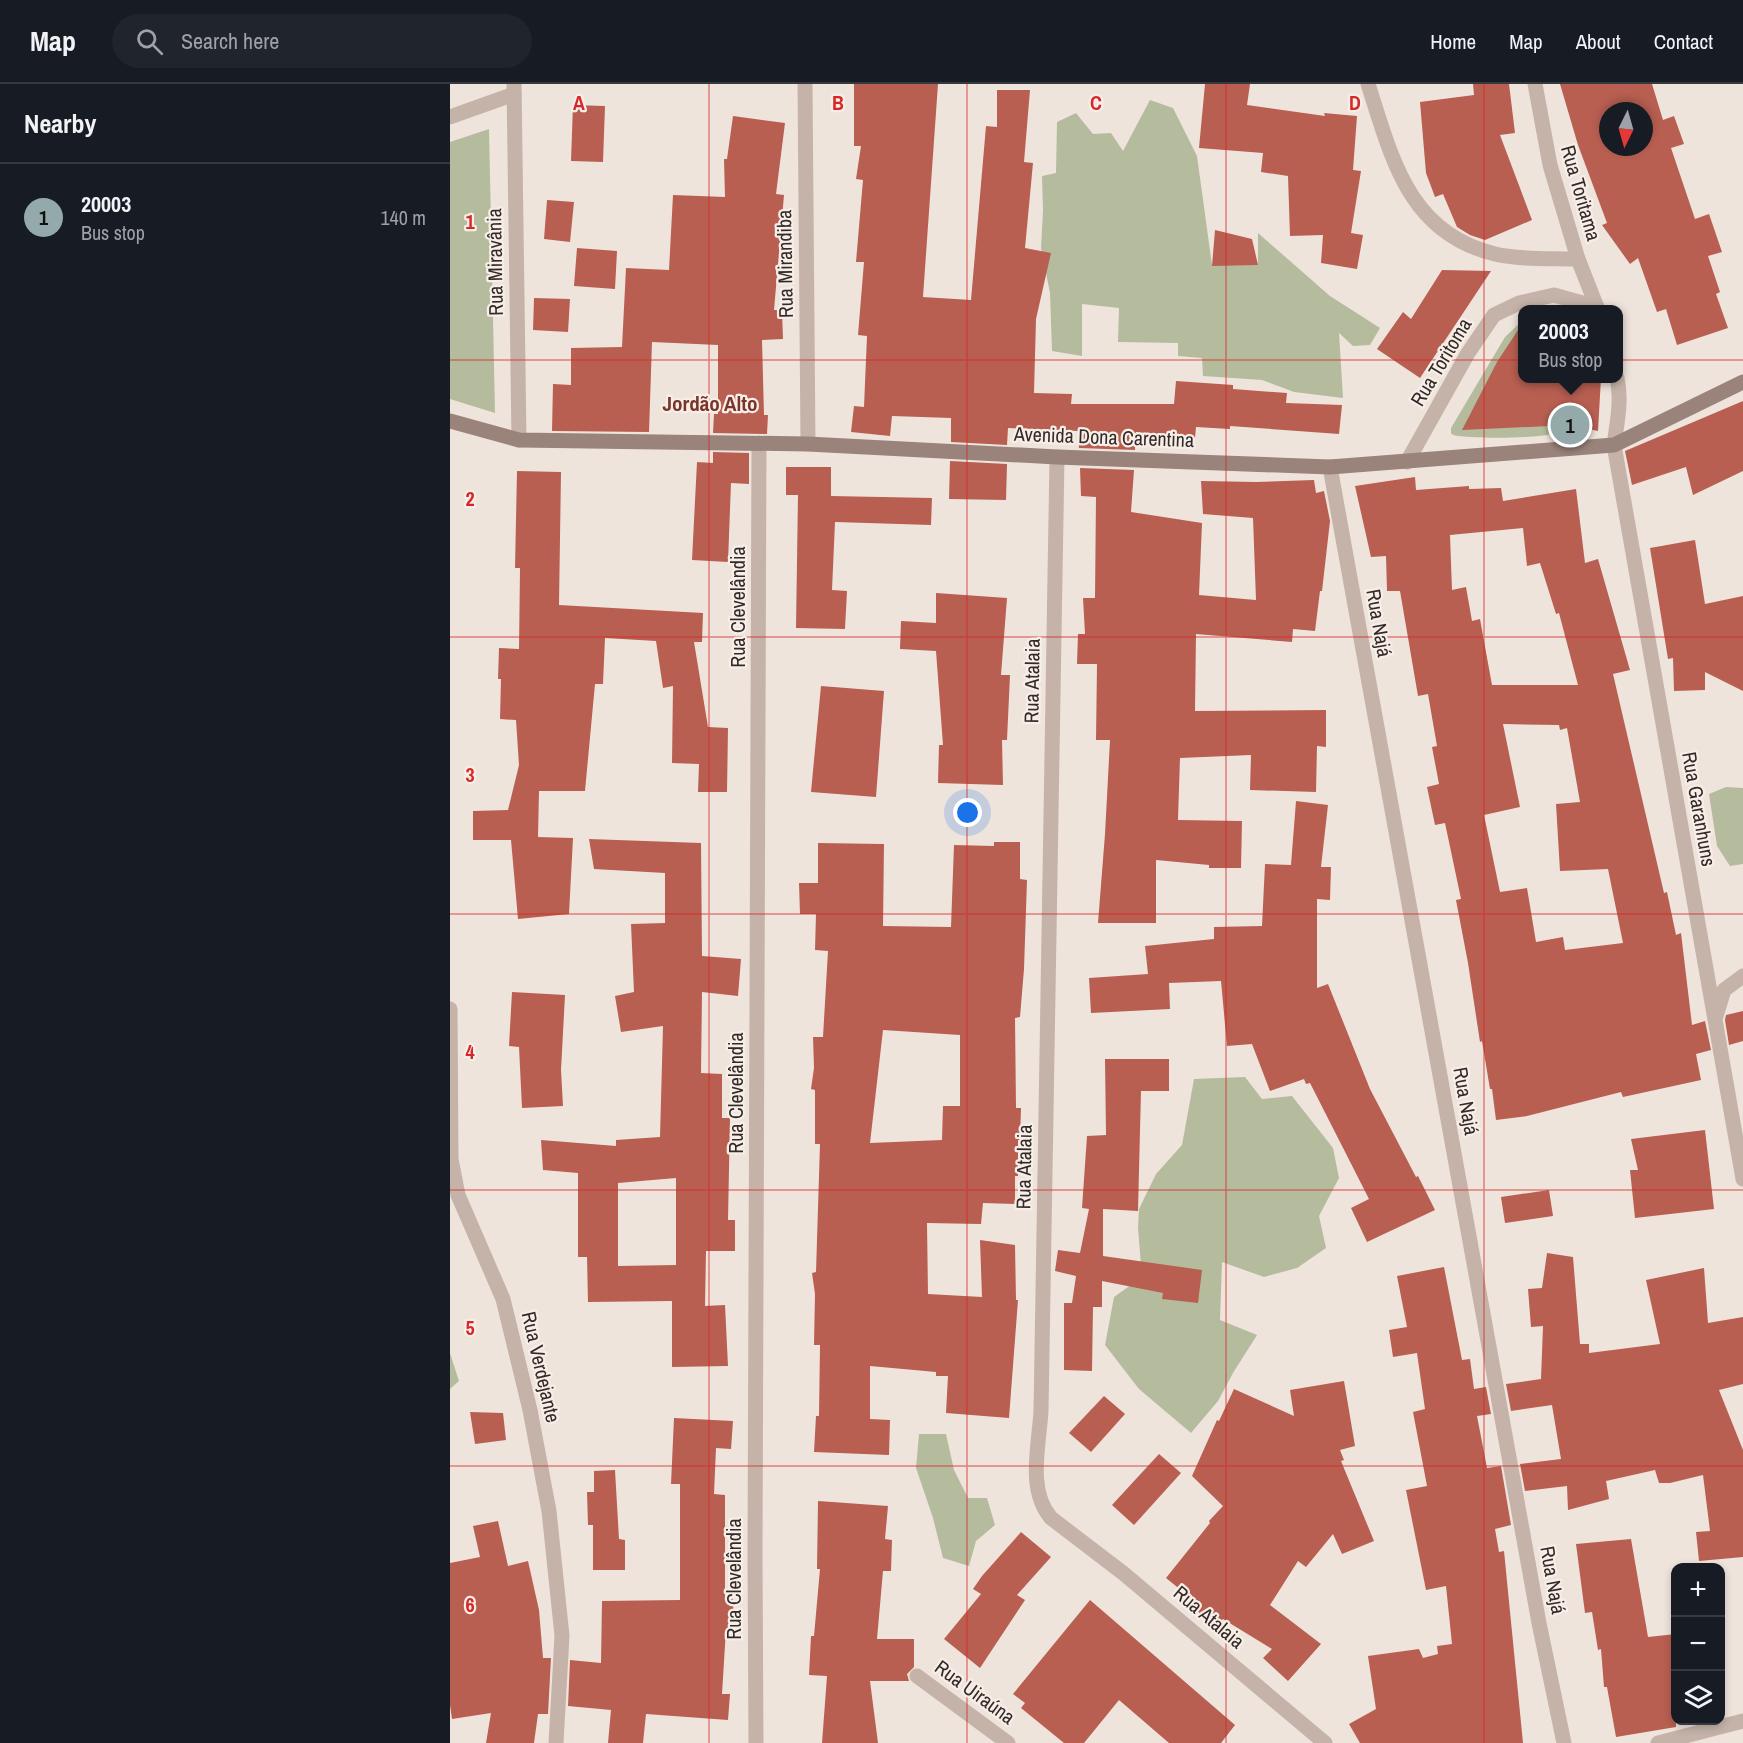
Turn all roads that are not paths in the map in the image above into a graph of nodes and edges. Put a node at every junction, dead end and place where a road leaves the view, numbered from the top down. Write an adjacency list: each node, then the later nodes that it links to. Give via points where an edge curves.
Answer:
1 (805, 84): 14 (street, Rua Mirandiba)
2 (1368, 84): 6 (street, via 1386,140 1412,197 1442,231 1496,254)
3 (1535, 84): 6 (street, Rua Toritama, via 1550,165)
4 (514, 89): 5 (street); 12 (street, Rua Miravânia)
5 (450, 117)
6 (1578, 259): 8 (street, Rua Toritama)
7 (1587, 305): 17 (street, Rua Toritoma, via 1554,296 1518,303 1494,315 1468,352)
8 (1597, 305)
9 (1743, 382): 15 (street, Avenida Dona Carentina)
10 (1618, 383): 15 (street)
11 (450, 421): 12 (street, Avenida Dona Carentina)
12 (519, 440): 13 (street, Avenida Dona Carentina)
13 (759, 443): 14 (street, Avenida Dona Carentina); 26 (street, Rua Clevelândia)
14 (808, 444): 16 (street, Avenida Dona Carentina)
15 (1614, 445): 17 (street, Avenida Dona Carentina); 21 (street, Rua Garanhuns)
16 (1057, 457): 18 (street, Avenida Dona Carentina); 28 (street, Rua Atalaia, via 1037,1489 1051,1518)
17 (1407, 462): 18 (street, Avenida Dona Carentina)
18 (1330, 467): 29 (street, Rua Najá)
19 (1743, 976): 21 (street, via 1724,990)
20 (450, 1009): 25 (street, Rua Verdejante, via 451,1159 458,1195 503,1299 549,1511 562,1635)
21 (1715, 1021): 22 (street, Rua Garanhuns)
22 (1743, 1178)
23 (917, 1676): 27 (street, Rua Uiraúna)
24 (1743, 1721): 30 (street)
25 (556, 1743)
26 (756, 1743)
27 (1008, 1743)
28 (1325, 1743)
29 (1564, 1743)
30 (1658, 1743)

